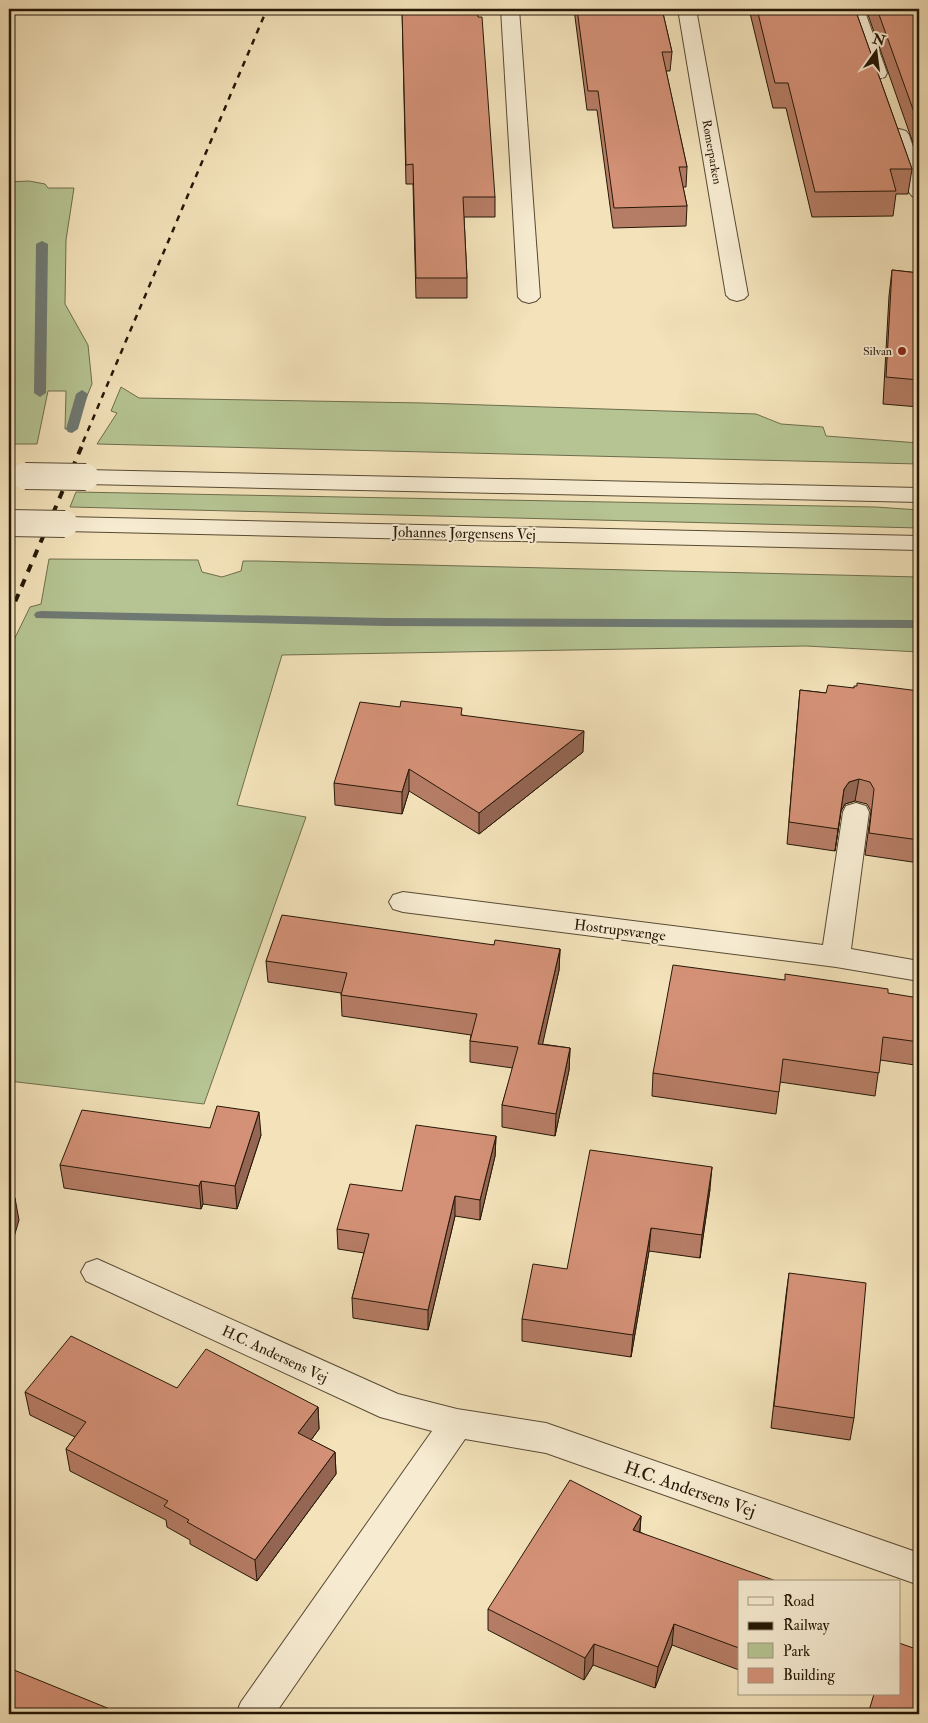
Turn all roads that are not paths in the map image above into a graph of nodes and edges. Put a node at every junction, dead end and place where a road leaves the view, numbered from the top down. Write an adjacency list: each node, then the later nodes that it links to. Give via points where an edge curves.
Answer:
1 (510, 9): 8 (street)
2 (686, 9): 7 (street, Rømerparken)
3 (855, 9): 4 (street)
4 (885, 93)
5 (894, 121): 6 (street)
6 (919, 192)
7 (737, 295)
8 (529, 297)
9 (17, 475): 10 (street, bridge)
10 (919, 495)
11 (9, 523): 12 (street, Johannes Jørgensens Vej, bridge)
12 (919, 543)
13 (856, 812): 15 (street)
14 (403, 902): 15 (street, Hostrupsvænge)
15 (836, 957): 16 (street, Hostrupsvænge)
16 (919, 971)
17 (97, 1272): 18 (street, H.C. Andersens Vej, via 392,1407)
18 (457, 1423): 19 (street, H.C. Andersens Vej, via 546,1438); 20 (street)
19 (919, 1569)
20 (254, 1714)

